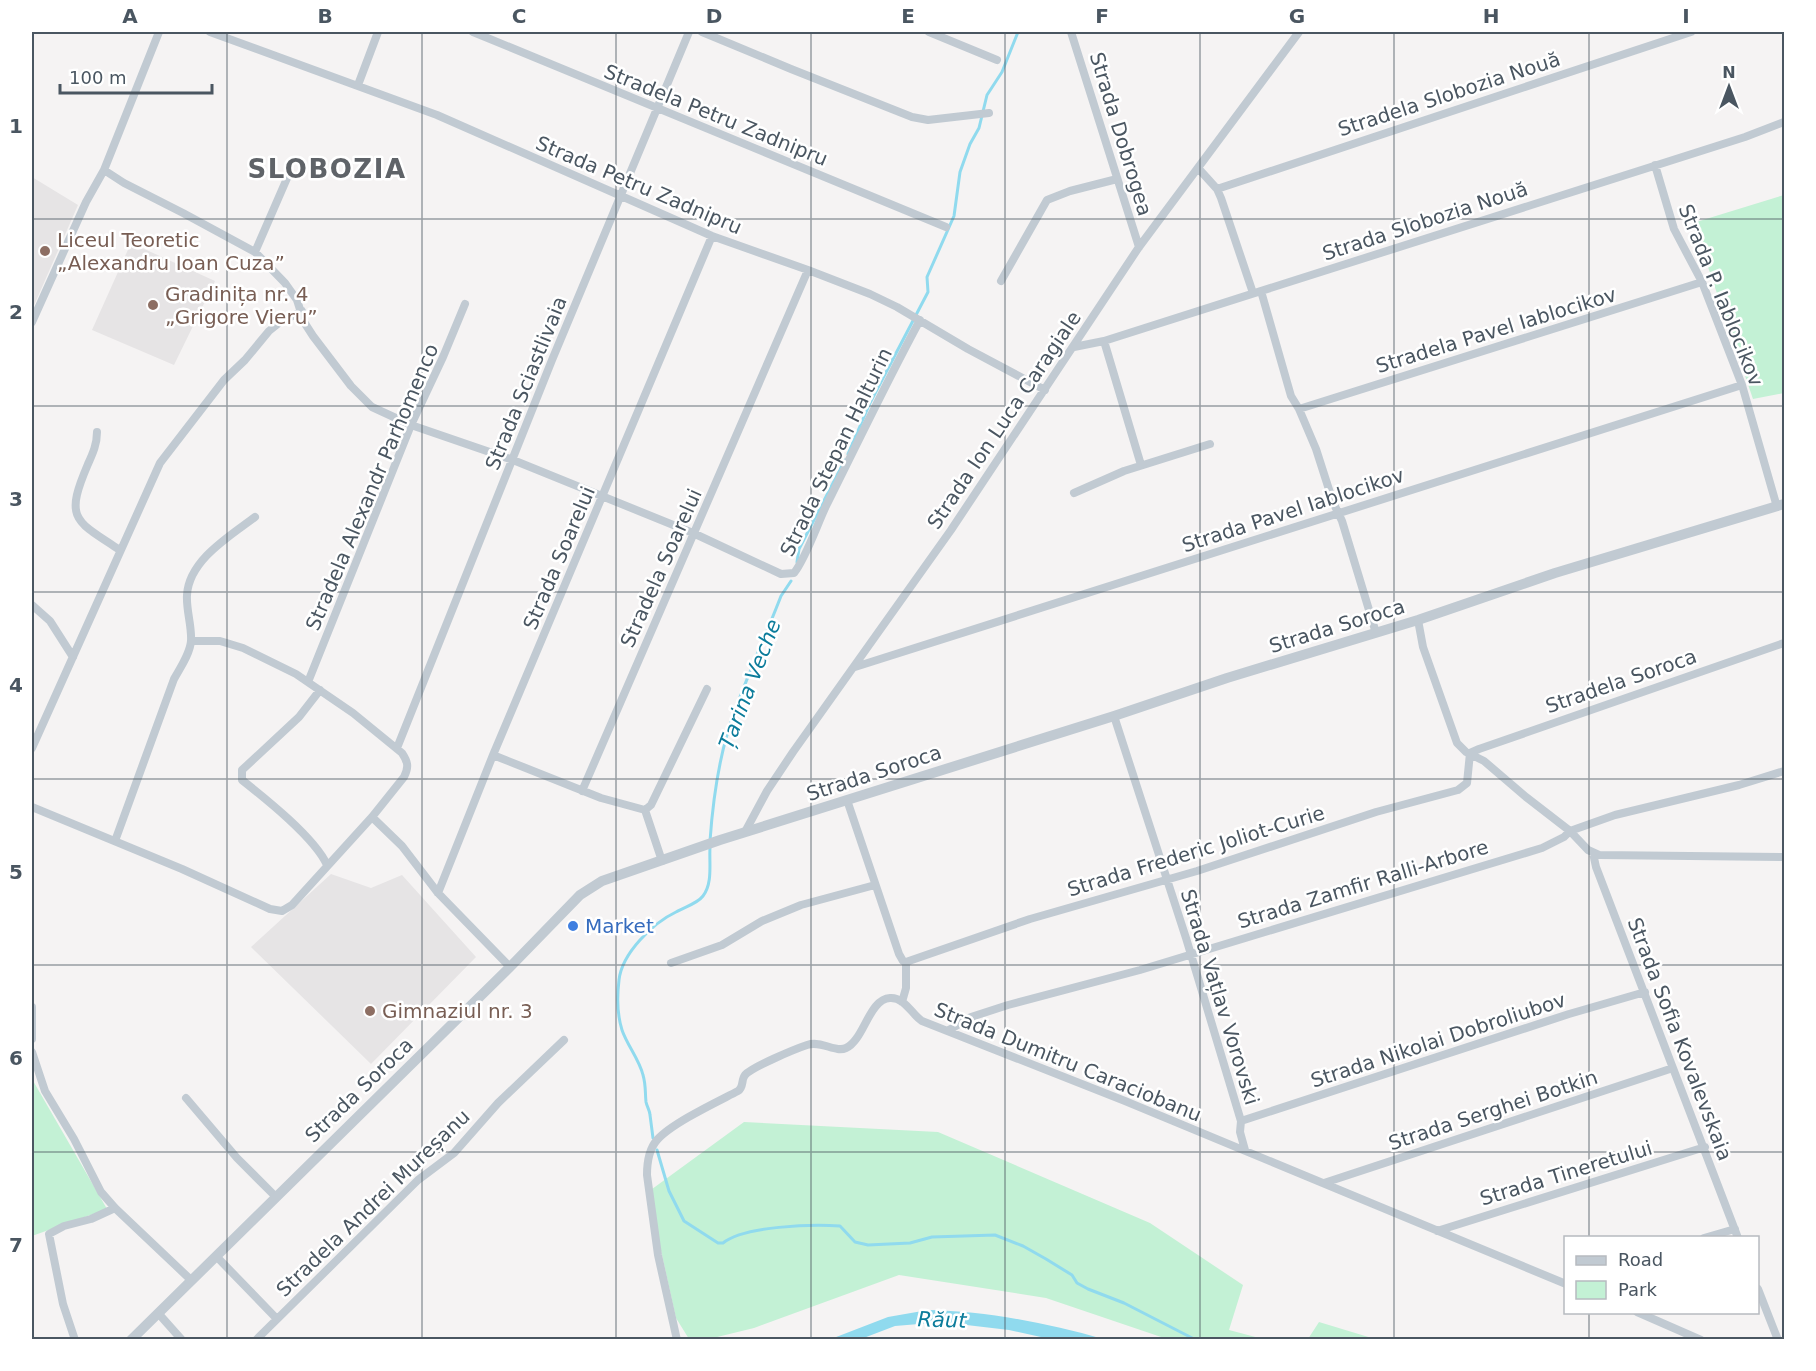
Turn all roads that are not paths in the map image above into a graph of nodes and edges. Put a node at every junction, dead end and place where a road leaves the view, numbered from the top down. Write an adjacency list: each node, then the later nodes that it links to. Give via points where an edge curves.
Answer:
1 (159, 32): 18 (street)
2 (210, 32): 12 (street, Strada Petru Zadnipru)
3 (378, 32): 12 (street)
4 (473, 32): 13 (street, Stradela Petru Zadnipru)
5 (689, 32): 13 (street, Strada Sciastlivaia)
6 (702, 32): 14 (street, via 912,117 928,120)
7 (929, 32): 11 (street)
8 (1071, 32): 20 (street, Strada Dobrogea)
9 (1299, 32): 17 (street, Strada Ion Luca Caragiale)
10 (1691, 32): 21 (street, Stradela Slobozia Nouă)
11 (998, 60)
12 (358, 84): 22 (street, Strada Petru Zadnipru)
13 (657, 108): 22 (street, Strada Sciastlivaia); 23 (street, Stradela Petru Zadnipru)
14 (988, 113)
15 (1785, 122): 16 (street, Strada Slobozia Nouă)
16 (1655, 165): 29 (street, Strada P. Iablocikov, via 1674,229); 30 (street, Strada Slobozia Nouă)
17 (1198, 168): 21 (street); 25 (street, Strada Ion Luca Caragiale)
18 (104, 170): 26 (street); 34 (street)
19 (288, 176): 26 (street)
20 (1117, 179): 25 (street, Strada Dobrogea); 28 (street, via 1047,200)
21 (1217, 189): 30 (street)
22 (619, 197): 24 (street, Strada Petru Zadnipru); 43 (street, Strada Sciastlivaia)
23 (946, 227)
24 (712, 237): 27 (street, Strada Petru Zadnipru); 46 (street, Strada Soarelui)
25 (1139, 247): 36 (street, Strada Ion Luca Caragiale)
26 (255, 252): 32 (street, via 285,283)
27 (808, 270): 33 (street, Strada Petru Zadnipru, via 870,294); 50 (street, Stradela Soarelui)
28 (1001, 281)
29 (1702, 282): 37 (street, Strada P. Iablocikov); 39 (street, Stradela Pavel Iablocikov)
30 (1257, 292): 35 (street, Strada Slobozia Nouă); 39 (street)
31 (465, 304): 40 (street, Stradela Alexandr Parhomenco)
32 (302, 311): 40 (street, via 313,336 365,402); 51 (street, via 269,331 224,380 160,463)
33 (920, 320): 38 (street, Strada Petru Zadnipru); 50 (street, Strada Stepan Halturin, via 794,573 787,575 768,568)
34 (32, 322)
35 (1104, 341): 36 (street, Strada Slobozia Nouă); 44 (street)
36 (1074, 347): 38 (street, Strada Ion Luca Caragiale)
37 (1742, 385): 47 (street, Strada P. Iablocikov); 48 (street, Strada Pavel Iablocikov)
38 (1045, 390): 58 (street, Strada Ion Luca Caragiale)
39 (1299, 409): 48 (street)
40 (411, 425): 43 (street); 59 (street, Stradela Alexandr Parhomenco)
41 (97, 432): 51 (street, via 75,508 80,521)
42 (1210, 444): 44 (street)
43 (513, 460): 46 (street); 64 (street, Strada Sciastlivaia)
44 (1141, 465): 45 (street)
45 (1074, 493)
46 (603, 496): 50 (street); 66 (street, Strada Soarelui)
47 (1781, 505): 53 (street, Strada Soroca, via 1555,573)
48 (1338, 513): 54 (street); 58 (street, Strada Pavel Iablocikov)
49 (255, 517): 55 (street, via 217,547 192,576 187,593)
50 (693, 533): 68 (street, Stradela Soarelui)
51 (120, 550): 57 (street)
52 (32, 605): 57 (street, via 50,621)
53 (1418, 620): 54 (street, Strada Soroca); 65 (street, via 1452,731 1460,747)
54 (1376, 633): 62 (street, Strada Soroca)
55 (191, 641): 59 (street, via 219,641 243,648); 75 (street)
56 (1785, 643): 65 (street, Stradela Sorocа)
57 (73, 657): 63 (street)
58 (855, 667): 74 (street, Strada Ion Luca Caragiale, via 767,791)
59 (308, 682): 61 (street)
60 (707, 689): 71 (street, via 651,805)
61 (320, 690): 64 (street); 79 (street, via 241,775 300,832)
62 (1114, 716): 69 (street, Strada Soroca); 80 (street, Strada Vațlav Vorovski)
63 (32, 748)
64 (397, 748): 72 (street, via 406,759 407,771)
65 (1470, 753): 73 (street, via 1484,760); 80 (street, Strada Frederic Joliot-Curie, via 1467,783 1458,790)
66 (493, 756): 68 (street); 82 (street, Strada Soarelui)
67 (1785, 771): 73 (street, Strada Zamfir Ralli-Arbore, via 1615,814)
68 (582, 791): 71 (street)
69 (847, 800): 74 (street, Strada Soroca); 81 (street)
70 (32, 807): 75 (street)
71 (645, 810): 78 (street)
72 (372, 817): 79 (street); 82 (street, via 402,846)
73 (1570, 831): 76 (street); 83 (street, Strada Zamfir Ralli-Arbore, via 1542,848)
74 (745, 832): 78 (street, Strada Soroca)
75 (115, 841): 79 (street, via 276,911 292,905)
76 (1593, 853): 77 (street); 87 (street, Strada Sofia Kovalevskaia)
77 (1785, 857)
78 (662, 861): 86 (street, Strada Soroca, via 602,881 580,895)
79 (327, 866)
80 (1167, 879): 83 (street, Strada Vațlav Vorovski); 84 (street, Strada Frederic Joliot-Curie, via 1030,919)
81 (875, 885): 84 (street, via 901,959); 85 (street, via 801,905 762,921 732,940)
82 (438, 893): 86 (street)
83 (1191, 954): 90 (street, Strada Zamfir Ralli-Arbore, via 983,1012); 96 (street, Strada Vațlav Vorovski)
84 (906, 962): 88 (street)
85 (671, 963)
86 (510, 967): 100 (street, Strada Soroca)
87 (1645, 992): 94 (street, Strada Sofia Kovalevskaia); 96 (street, Strada Nikolai Dobroliubov)
88 (902, 1002): 90 (street, Strada Dumitru Caraciobanu, via 922,1021); 116 (street, via 890,998 878,1004 846,1048 809,1044 748,1072 738,1091 656,1141 647,1175 658,1255)
89 (32, 1007): 91 (street)
90 (949, 1030): 98 (street, Strada Dumitru Caraciobanu)
91 (32, 1039)
92 (564, 1040): 111 (street, Stradela Andrei Mureșanu, via 498,1103 454,1153 418,1179)
93 (32, 1053): 101 (street, via 45,1091 94,1182)
94 (1673, 1068): 97 (street, Strada Sofia Kovalevskaia); 99 (street, Strada Serghei Botkin)
95 (186, 1098): 100 (street)
96 (1242, 1122): 98 (street, Strada Vațlav Vorovski, via 1240,1132)
97 (1705, 1147): 102 (street, Strada Tineretului); 103 (street, Strada Sofia Kovalevskaia)
98 (1245, 1150): 99 (street, Strada Dumitru Caraciobanu)
99 (1324, 1183): 102 (street, Strada Dumitru Caraciobanu)
100 (275, 1196): 105 (street, Strada Soroca)
101 (115, 1208): 106 (street); 112 (street, via 48,1234)
102 (1437, 1231): 107 (street, Strada Dumitru Caraciobanu)
103 (1737, 1233): 104 (street)
104 (1717, 1236)
105 (216, 1256): 106 (street, Strada Soroca); 111 (street)
106 (191, 1280): 109 (street, Strada Soroca)
107 (1564, 1283)
108 (1759, 1292): 118 (street)
109 (158, 1313): 113 (street, Strada Soroca); 114 (street)
110 (1642, 1314): 117 (street)
111 (276, 1318): 115 (street, Stradela Andrei Mureșanu)
112 (75, 1340)
113 (131, 1340)
114 (182, 1340)
115 (256, 1340)
116 (677, 1340)
117 (1701, 1340)
118 (1778, 1340)

